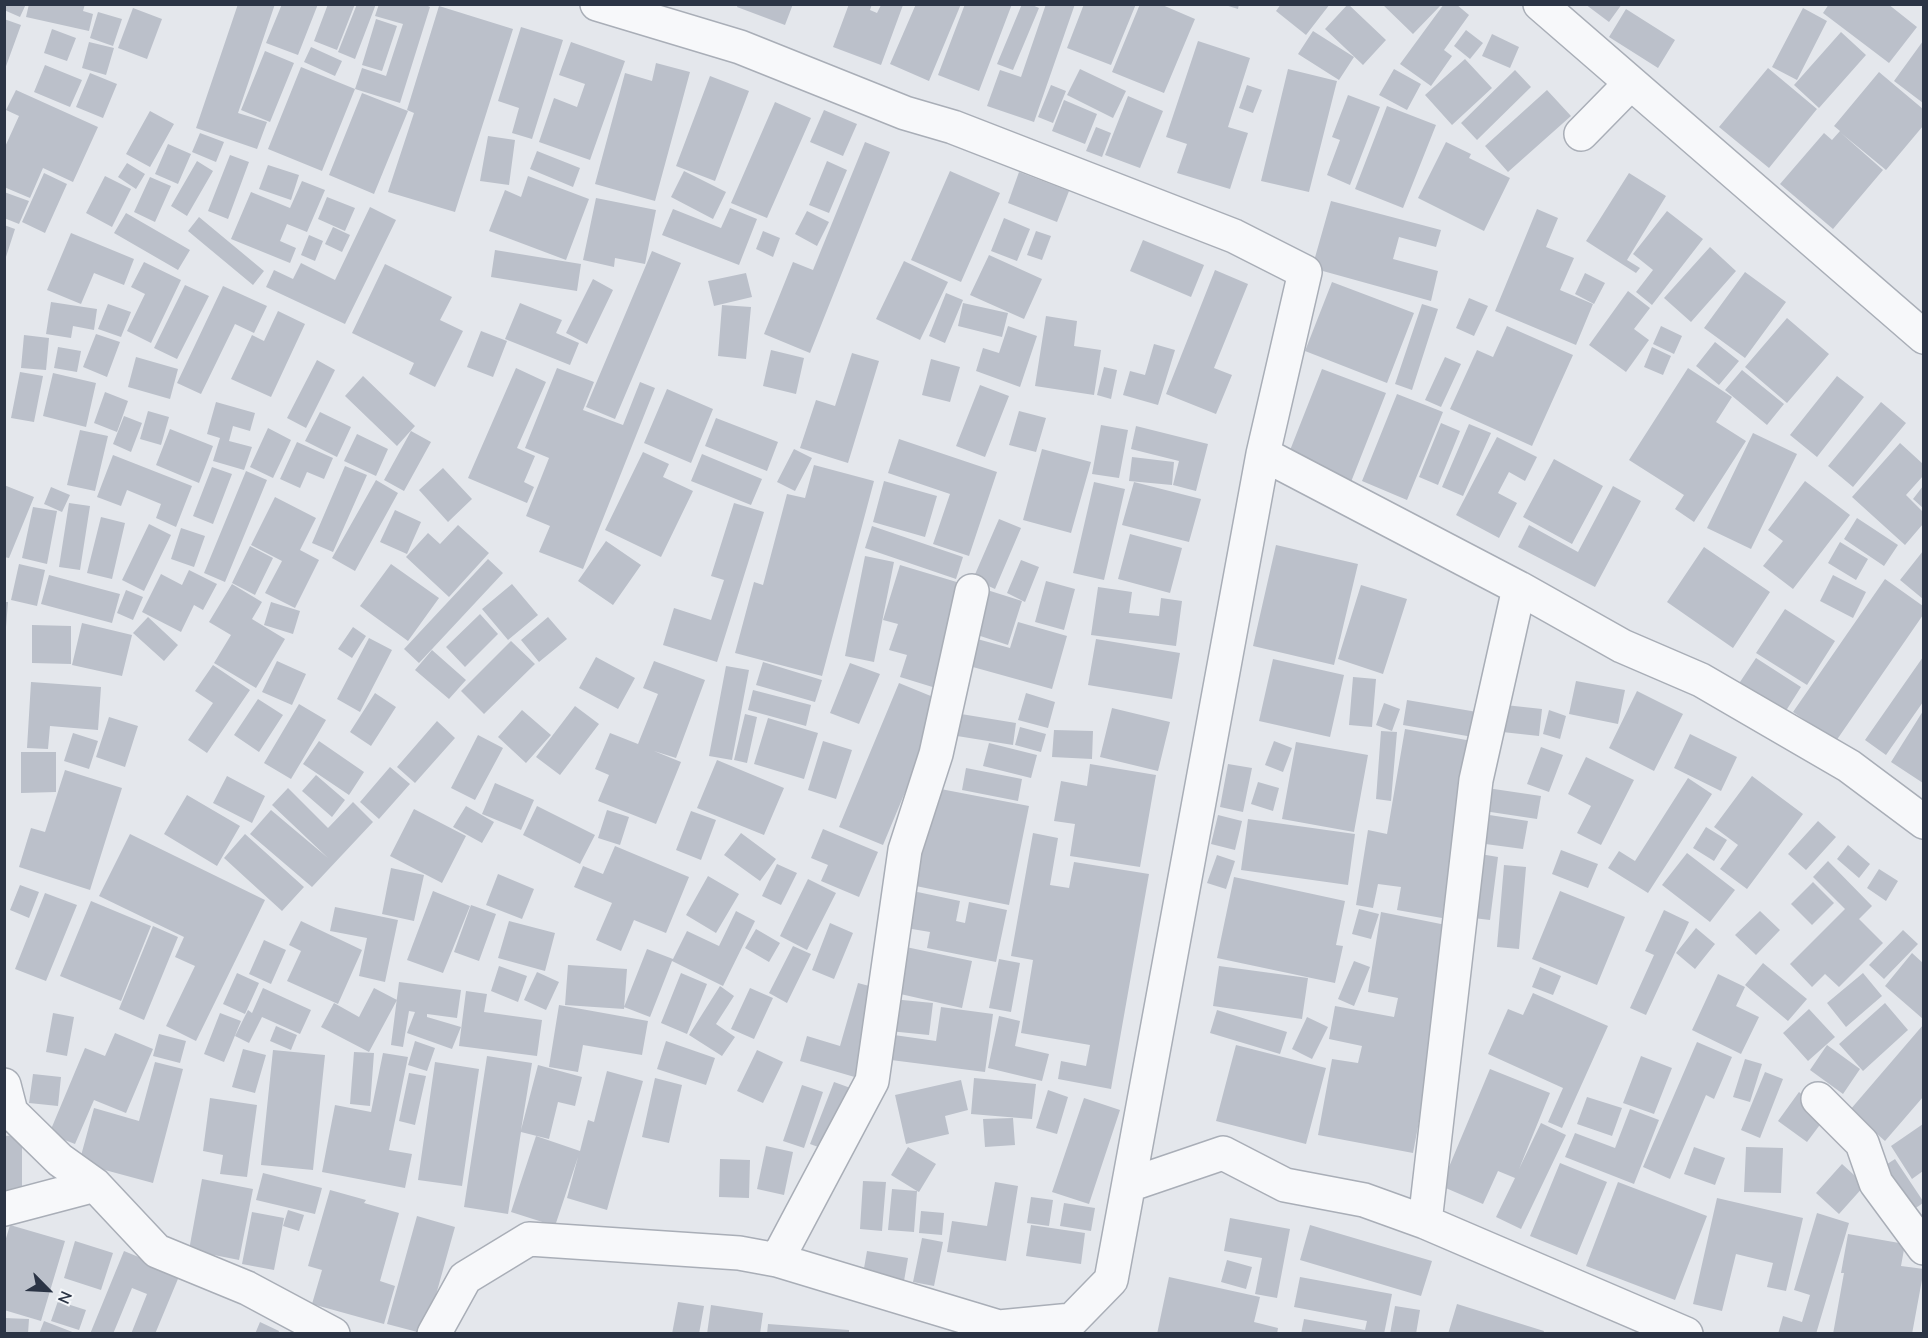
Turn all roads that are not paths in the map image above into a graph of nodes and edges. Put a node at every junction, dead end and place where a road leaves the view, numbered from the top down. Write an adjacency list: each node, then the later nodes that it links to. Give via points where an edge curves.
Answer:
1 (597, 4): 6 (street, via 740,47 1234,236 1305,272)
2 (1540, 4): 3 (street)
3 (1630, 83): 4 (street); 5 (street)
4 (1581, 134)
5 (1923, 337)
6 (1263, 454): 7 (street); 13 (street)
7 (1519, 588): 9 (street, via 1622,646 1701,680 1849,766); 15 (street, via 1476,780)
8 (972, 591): 17 (street, via 936,753 905,850 872,1081)
9 (1923, 822)
10 (4, 1085): 12 (street, via 11,1112 60,1160)
11 (1818, 1099): 16 (street, via 1862,1143 1876,1183)
12 (95, 1185): 14 (street); 18 (street, via 157,1251 247,1288)
13 (1129, 1185): 15 (street, via 1223,1153 1285,1185 1364,1200); 17 (street, via 1111,1280 1072,1320 999,1328)
14 (4, 1209)
15 (1425, 1222): 20 (street)
16 (1923, 1248)
17 (777, 1260): 19 (street, via 739,1253 529,1239 465,1278)
18 (333, 1334)
19 (434, 1334)
20 (1686, 1334)

